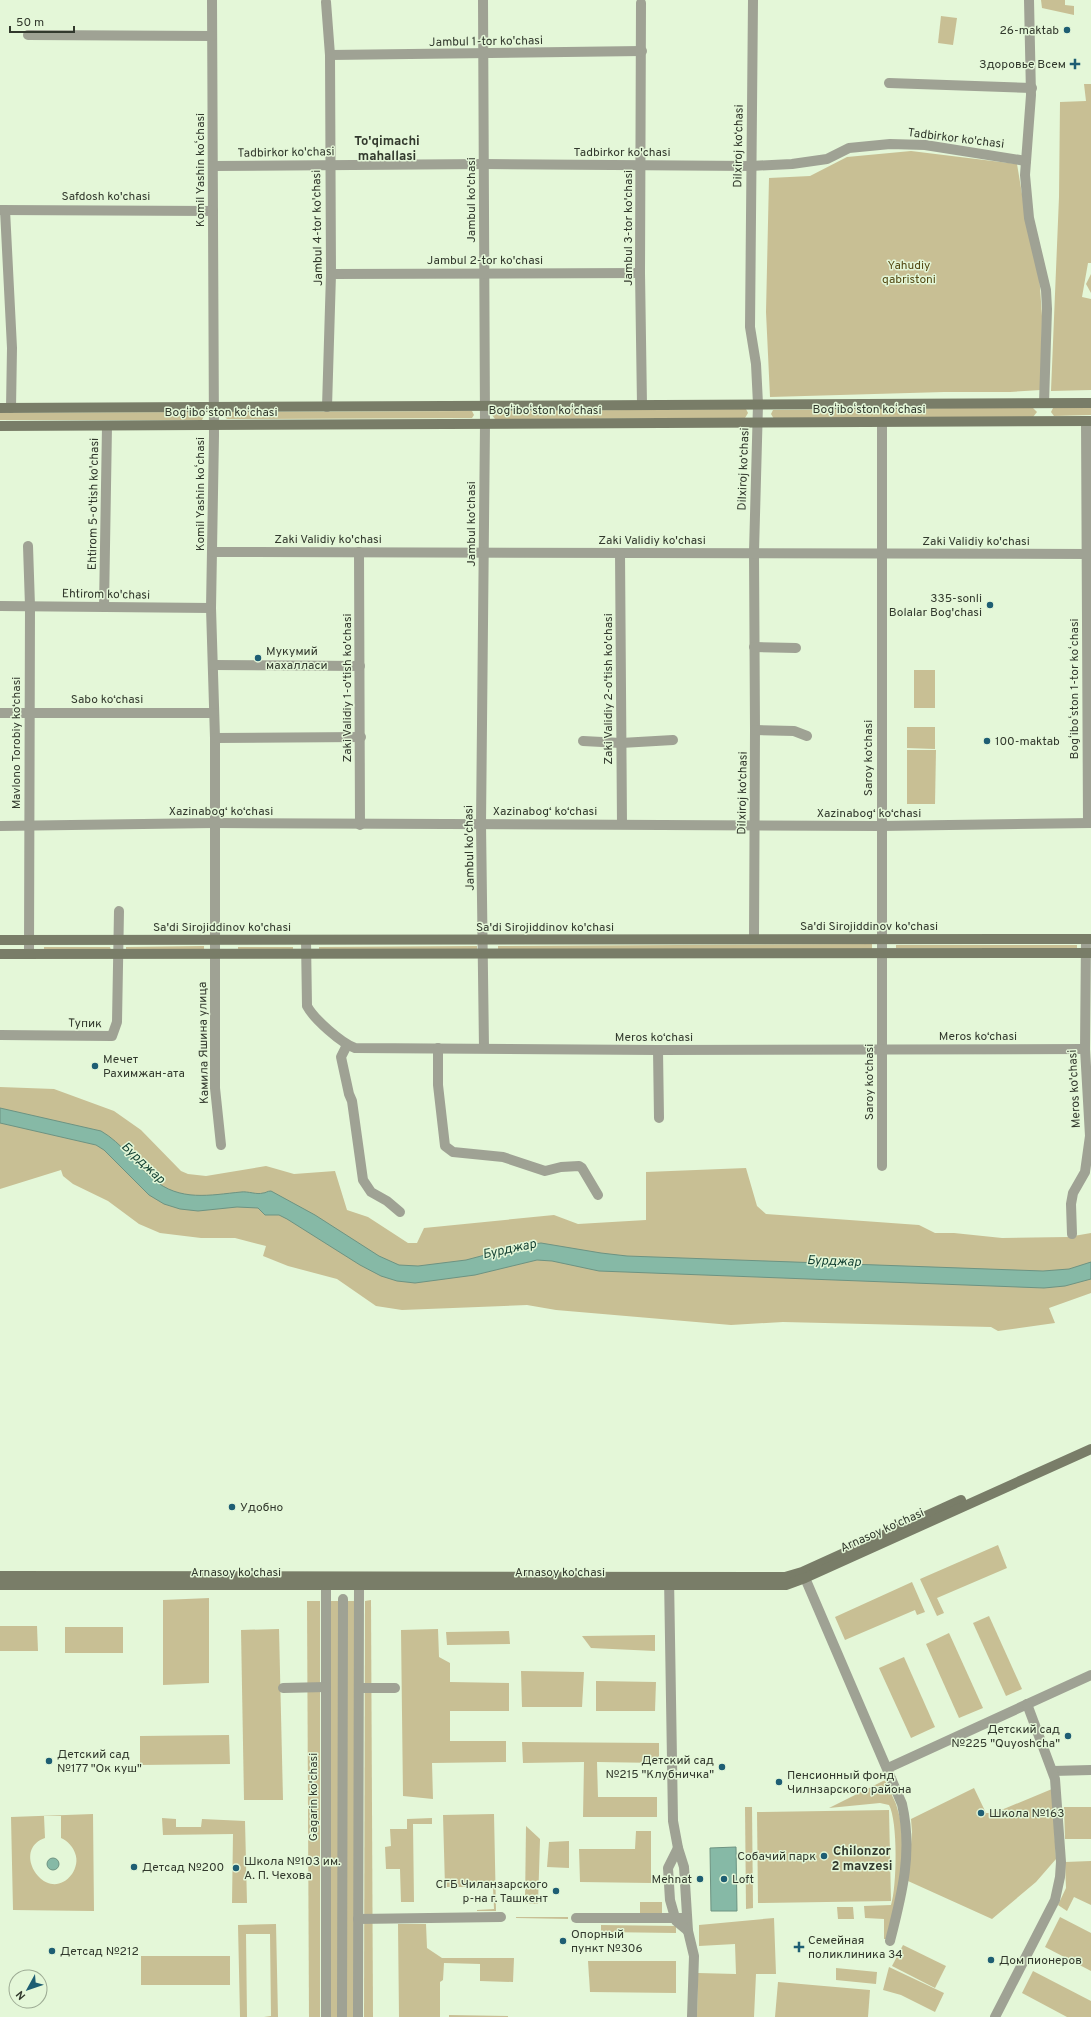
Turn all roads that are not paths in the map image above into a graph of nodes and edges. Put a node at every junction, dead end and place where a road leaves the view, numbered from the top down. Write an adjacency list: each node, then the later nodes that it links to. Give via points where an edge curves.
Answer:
1 (212, 0): 8 (street, Komil Yashin koʻchasi)
2 (483, 0): 10 (street, Jambul ko'chasi)
3 (753, 0): 19 (street, Dilxiroj ko‘chasi)
4 (1029, 0): 13 (street)
5 (326, 2): 11 (street, Jambul 4-tor ko'chasi)
6 (641, 3): 9 (street, Jambul 3-tor ko'chasi)
7 (28, 35): 8 (street)
8 (212, 36): 18 (street, Komil Yashin koʻchasi)
9 (642, 51): 10 (street, Jambul 1-tor ko'chasi); 17 (street, Jambul 3-tor ko'chasi)
10 (483, 54): 11 (street, Jambul 1-tor ko'chasi); 16 (street, Jambul ko'chasi)
11 (330, 55): 15 (street, Jambul 4-tor ko'chasi)
12 (888, 83): 13 (street)
13 (1032, 88): 14 (street)
14 (1026, 161): 19 (street, Tadbirkor ko'chasi, via 926,145 890,144 848,148 827,159); 26 (street, via 1027,203 1044,281 1047,309)
15 (329, 164): 16 (street, Tadbirkor ko'chasi); 18 (street, Tadbirkor ko'chasi); 24 (street, Jambul 4-tor ko'chasi)
16 (484, 164): 17 (street, Tadbirkor ko'chasi); 22 (street, Jambul ko'chasi)
17 (641, 164): 19 (street, Tadbirkor ko'chasi); 23 (street, Jambul 3-tor ko'chasi)
18 (213, 166): 21 (street, Komil Yashin koʻchasi)
19 (751, 166): 27 (street, Dilxiroj ko‘chasi, via 750,327 756,364)
20 (2, 210): 21 (street, Safdosh ko'chasi); 33 (street, via 12,348)
21 (213, 211): 30 (street, Komil Yashin koʻchasi)
22 (484, 273): 23 (street, Jambul 2-tor ko'chasi); 24 (street, Jambul 2-tor ko'chasi); 29 (street, Jambul ko'chasi)
23 (640, 273): 28 (street, Jambul 3-tor ko'chasi)
24 (331, 274): 31 (street, Jambul 4-tor ko'chasi)
25 (1091, 402): 26 (street, Bogʻiboʻston koʻchasi)
26 (1044, 403): 27 (street, Bogʻiboʻston koʻchasi); 34 (street)
27 (758, 404): 28 (street, Bogʻiboʻston koʻchasi); 36 (street, Dilxiroj ko‘chasi)
28 (642, 405): 29 (street, Bogʻiboʻston koʻchasi)
29 (484, 406): 31 (street, Bogʻiboʻston koʻchasi); 38 (street, Jambul ko'chasi)
30 (213, 407): 31 (street, Bogʻiboʻston koʻchasi); 33 (street, Bogʻiboʻston koʻchasi); 39 (street, Komil Yashin koʻchasi)
31 (327, 407)
32 (0, 408): 33 (street, Bogʻiboʻston koʻchasi)
33 (11, 408)
34 (1044, 420): 35 (street, Bogʻiboʻston koʻchasi); 37 (street, Bogʻiboʻston koʻchasi)
35 (1089, 421): 49 (street, Bogʻiboʻston 1-tor koʻchasi)
36 (758, 422): 37 (street, Bogʻiboʻston koʻchasi); 38 (street, Bogʻiboʻston koʻchasi); 45 (street, Dilxiroj ko‘chasi)
37 (882, 422): 48 (street, Saroy ko‘chasi)
38 (485, 424): 39 (street, Bogʻiboʻston koʻchasi); 46 (street, Jambul ko'chasi)
39 (214, 425): 41 (street, Bogʻiboʻston koʻchasi); 43 (street, Komil Yashin koʻchasi)
40 (0, 426): 41 (street, Bogʻiboʻston koʻchasi)
41 (107, 426): 52 (street, Ehtirom 5-o'tish ko'chasi)
42 (28, 546): 51 (street, Mavlono Torobiy ko‘chasi)
43 (213, 552): 44 (street, Zaki Validiy ko'chasi); 53 (street, Komil Yashin koʻchasi)
44 (359, 552): 46 (street, Zaki Validiy ko'chasi); 57 (street, Zaki Validiy 1-o'tish ko'chasi)
45 (754, 552): 47 (street, Zaki Validiy ko'chasi); 48 (street, Zaki Validiy ko'chasi); 54 (street, Dilxiroj ko‘chasi)
46 (484, 553): 47 (street, Zaki Validiy ko'chasi); 71 (street, Jambul ko'chasi)
47 (620, 553): 67 (street, Zaki Validiy 2-o'tish ko'chasi)
48 (882, 554): 49 (street, Zaki Validiy ko'chasi); 76 (street, Saroy ko‘chasi)
49 (1089, 554): 69 (street, Bogʻiboʻston 1-tor koʻchasi)
50 (0, 606): 51 (street, Ehtirom ko'chasi)
51 (30, 606): 52 (street, Ehtirom ko'chasi); 58 (street, Mavlono Torobiy ko‘chasi)
52 (104, 607): 53 (street, Ehtirom ko'chasi)
53 (211, 608): 56 (street, Komil Yashin koʻchasi)
54 (754, 647): 55 (street); 61 (street, Dilxiroj ko‘chasi)
55 (796, 648)
56 (213, 665): 57 (street); 59 (street, Komil Yashin koʻchasi)
57 (360, 666): 63 (street, Zaki Validiy 1-o'tish ko'chasi)
58 (29, 712): 59 (street, Sabo ko‘chasi); 60 (street, Sabo ko‘chasi); 74 (street, Mavlono Torobiy ko‘chasi)
59 (214, 712): 64 (street, Komil Yashin koʻchasi)
60 (0, 713)
61 (756, 730): 62 (street, via 794,731); 75 (street, Dilxiroj ko‘chasi)
62 (807, 736)
63 (360, 737): 64 (street); 70 (street, Zaki Validiy 1-o'tish ko'chasi)
64 (215, 738): 68 (street, Komil Yashin koʻchasi)
65 (673, 740): 67 (street)
66 (583, 741): 67 (street)
67 (621, 743): 72 (street, Zaki Validiy 2-o'tish ko'chasi)
68 (214, 823): 70 (street, Xazinabog‘ ko‘chasi); 74 (street, Xazinabog‘ ko‘chasi); 83 (street, Komil Yashin koʻchasi)
69 (1090, 823): 76 (street, Xazinabog‘ ko‘chasi)
70 (360, 824): 71 (street, Xazinabog‘ ko‘chasi)
71 (482, 824): 72 (street, Xazinabog‘ ko‘chasi); 85 (street, Jambul ko'chasi)
72 (622, 824): 75 (street, Xazinabog‘ ko‘chasi)
73 (0, 826): 74 (street, Xazinabog‘ ko‘chasi)
74 (29, 826): 81 (street, Mavlono Torobiy ko‘chasi)
75 (754, 826): 76 (street, Xazinabog‘ ko‘chasi); 86 (street, Dilxiroj ko‘chasi)
76 (881, 826): 78 (street, Saroy ko‘chasi)
77 (119, 911): 82 (street)
78 (881, 939): 79 (street, Sa'di Sirojiddinov ko'chasi); 86 (street, Sa'di Sirojiddinov ko'chasi); 87 (street, Saroy ko‘chasi)
79 (1088, 939): 88 (street, Meros ko'chasi)
80 (0, 940): 81 (street, Sa'di Sirojiddinov ko'chasi)
81 (29, 940): 82 (street, Sa'di Sirojiddinov ko'chasi); 90 (street, Mavlono Torobiy ko‘chasi)
82 (119, 940): 83 (street, Sa'di Sirojiddinov ko'chasi); 91 (street)
83 (215, 940): 84 (street, Sa'di Sirojiddinov ko'chasi); 92 (street, Камила Яшина улица)
84 (306, 940): 85 (street, Sa'di Sirojiddinov ko'chasi); 93 (street)
85 (484, 940): 86 (street, Sa'di Sirojiddinov ko'chasi); 94 (street, Jambul ko'chasi)
86 (754, 940)
87 (881, 953): 88 (street); 94 (street); 99 (street, Saroy ko‘chasi)
88 (1088, 953): 100 (street, Meros ko'chasi)
89 (0, 954): 90 (street)
90 (29, 954): 91 (street)
91 (119, 954): 92 (street); 95 (street, Тупик, via 117,1022 112,1036)
92 (215, 954): 93 (street); 103 (street, Камила Яшина улица, via 215,1088)
93 (306, 954): 94 (street); 96 (street, via 307,1006 311,1013)
94 (484, 954): 98 (street, Jambul ko'chasi)
95 (0, 1035)
96 (347, 1045): 97 (street, Meros ko‘chasi, via 355,1048); 106 (street, via 341,1057 348,1094 352,1101 363,1180 370,1192)
97 (438, 1048): 98 (street, Meros ko‘chasi); 105 (street, via 440,1110 445,1146 449,1150 503,1157 545,1170 578,1166 582,1168)
98 (484, 1048): 101 (street, Meros ko‘chasi)
99 (881, 1049): 100 (street, Meros ko‘chasi); 101 (street, Meros ko‘chasi); 104 (street, Saroy ko‘chasi)
100 (1084, 1049): 107 (street, Meros ko'chasi, via 1090,1136 1085,1172 1073,1193)
101 (658, 1050): 102 (street)
102 (659, 1118)
103 (221, 1145)
104 (882, 1166)
105 (598, 1195)
106 (400, 1212)
107 (1072, 1234)
108 (1091, 1442): 110 (street, Arnasoy ko'chasi)
109 (1091, 1449): 110 (street, Arnasoy ko'chasi)
110 (983, 1494): 111 (street, Arnasoy ko'chasi)
111 (803, 1575): 113 (street, Arnasoy ko'chasi, via 786,1585); 124 (street)
112 (0, 1576): 114 (street, Arnasoy ko'chasi)
113 (669, 1580): 115 (street, Arnasoy ko'chasi); 127 (street, via 672,1805)
114 (326, 1581): 115 (street, Arnasoy ko'chasi); 116 (street, Arnasoy ko'chasi); 119 (street, Gagarin ko'chasi)
115 (359, 1581): 121 (street)
116 (0, 1585)
117 (343, 1599): 138 (street)
118 (1091, 1675): 123 (street)
119 (326, 1687): 120 (street); 137 (street, Gagarin ko'chasi)
120 (283, 1688)
121 (359, 1688): 122 (street); 134 (street)
122 (395, 1688)
123 (1027, 1704): 124 (street); 126 (street)
124 (888, 1768): 136 (street, via 902,1804 908,1840 904,1882)
125 (1091, 1770): 126 (street)
126 (1053, 1771): 141 (street, via 1057,1787 1061,1862 1059,1888 1046,1921)
127 (678, 1848): 128 (street); 129 (street)
128 (684, 1867): 129 (street); 133 (street)
129 (668, 1868): 131 (street, via 670,1900)
130 (501, 1917): 134 (street)
131 (675, 1917): 132 (street); 133 (street); 135 (street, via 676,1922)
132 (576, 1918)
133 (687, 1918): 135 (street)
134 (358, 1919): 139 (street)
135 (688, 1931): 140 (street, via 694,1956)
136 (890, 1941)
137 (326, 2017)
138 (342, 2017)
139 (358, 2017)
140 (692, 2017)
141 (995, 2017)

